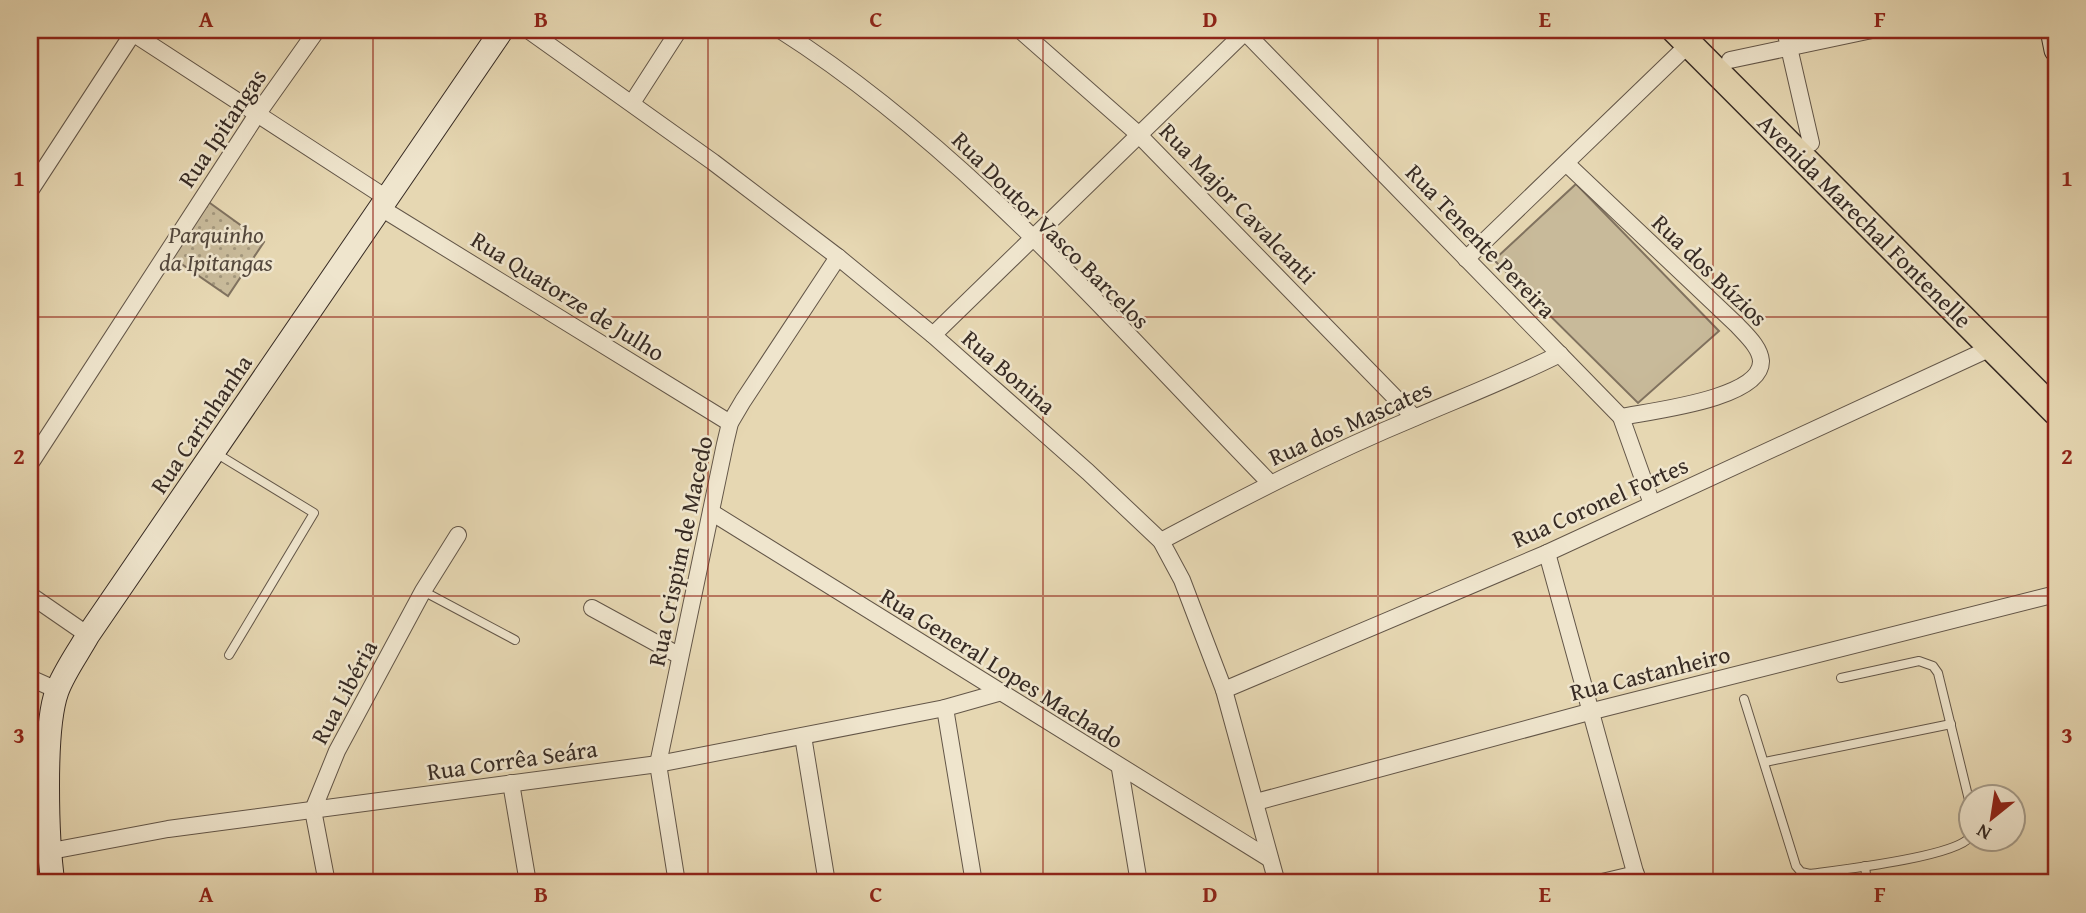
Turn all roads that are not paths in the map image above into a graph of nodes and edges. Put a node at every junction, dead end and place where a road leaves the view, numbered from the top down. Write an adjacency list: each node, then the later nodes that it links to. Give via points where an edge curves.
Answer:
1 (317, 30): 15 (street, Rua Ipitangas)
2 (502, 30): 20 (street, Rua Carinhanha)
3 (528, 30): 14 (street, Rua Bonina)
4 (679, 30): 14 (street)
5 (780, 30): 21 (street, Rua Doutor Vasco Barcelos, via 912,127)
6 (1020, 30): 16 (street, Rua Major Cavalcanti)
7 (1245, 30): 16 (street); 23 (street, Rua Tenente Pereira)
8 (1785, 30): 12 (street)
9 (1872, 30): 12 (street)
10 (132, 31): 15 (street, Rua Quatorze de Julho); 19 (street)
11 (1688, 34): 13 (main road, Avenida Marechal Fontenelle); 18 (street); 25 (main road, Avenida Marechal Fontenelle)
12 (1788, 48): 13 (street); 17 (street)
13 (1730, 60): 17 (main road, Avenida Marechal Fontenelle)
14 (632, 103): 22 (street, Rua Bonina)
15 (257, 114): 20 (street, Rua Quatorze de Julho); 33 (street, Rua Ipitangas)
16 (1137, 133): 21 (street); 29 (street, Rua Major Cavalcanti)
17 (1811, 143): 27 (main road, Avenida Marechal Fontenelle)
18 (1567, 164): 23 (street); 30 (street, Rua dos Búzios, via 1737,325 1754,344 1761,361 1755,376 1731,392)
19 (30, 191)
20 (385, 203): 31 (street, Rua Quatorze de Julho); 32 (street, Rua Carinhanha)
21 (1030, 237): 24 (street); 34 (street, Rua Doutor Vasco Barcelos)
22 (838, 257): 24 (street, Rua Bonina); 31 (street, Rua Crispim de Macedo)
23 (1466, 258): 26 (street, Rua Tenente Pereira)
24 (933, 335): 38 (street, Rua Bonina)
25 (1991, 348): 28 (main road, Avenida Marechal Fontenelle); 35 (street, Rua Coronel Fortes)
26 (1560, 354): 29 (street, Rua dos Mascates, via 1502,383); 30 (street, Rua Tenente Pereira)
27 (2056, 387)
28 (2056, 412)
29 (1414, 417): 34 (street, Rua dos Mascates)
30 (1621, 417): 35 (street, Rua Tenente Pereira)
31 (730, 423): 36 (street, Rua Crispim de Macedo)
32 (214, 452): 44 (street, Rua Carinhanha); 46 (lane, via 314,513)
33 (30, 464)
34 (1270, 484): 38 (street, Rua dos Mascates)
35 (1652, 504): 39 (street, Rua Coronel Fortes)
36 (711, 512): 47 (street, Rua Crispim de Macedo); 52 (street, Rua General Lopes Machado)
37 (458, 535): 40 (street, Rua Libéria)
38 (1161, 541): 51 (street, Rua Bonina, via 1182,580)
39 (1547, 553): 51 (street, Rua Coronel Fortes); 55 (street)
40 (423, 591): 45 (lane); 64 (street, Rua Libéria, via 337,751)
41 (2056, 594): 55 (street, Rua Castanheiro)
42 (30, 595): 44 (street)
43 (592, 608): 47 (street)
44 (88, 635): 50 (street, Rua Carinhanha)
45 (515, 640)
46 (229, 655)
47 (680, 656): 59 (street, Rua Crispim de Macedo)
48 (30, 678): 50 (street)
49 (1841, 678): 56 (lane, via 1919,661 1933,666)
50 (57, 690): 66 (street, Rua Carinhanha)
51 (1224, 690): 63 (street, Rua Bonina)
52 (998, 693): 54 (street, Rua Corrêa Seára); 60 (street, Rua General Lopes Machado)
53 (1744, 699): 58 (lane)
54 (945, 708): 57 (street, Rua Corrêa Seára); 75 (street)
55 (1589, 712): 63 (street, Rua Castanheiro); 69 (street)
56 (1951, 724): 58 (lane); 62 (lane)
57 (803, 736): 59 (street, Rua Corrêa Seára); 74 (street)
58 (1765, 762): 68 (lane, via 1801,872)
59 (658, 764): 61 (street, Rua Corrêa Seára); 73 (street, Rua Crispim de Macedo)
60 (1120, 769): 67 (street, Rua General Lopes Machado); 76 (street)
61 (511, 783): 64 (street, Rua Corrêa Seára); 72 (street)
62 (1965, 783)
63 (1256, 802): 67 (street, Rua Bonina)
64 (313, 810): 66 (street, Rua Corrêa Seára, via 168,828); 71 (street)
65 (1956, 848): 68 (lane)
66 (39, 853): 70 (street, Rua Carinhanha)
67 (1270, 859): 77 (street, Rua Bonina)
68 (1866, 866): 79 (lane)
69 (1637, 878): 78 (street)
70 (53, 883)
71 (327, 883)
72 (528, 883)
73 (677, 883)
74 (827, 883)
75 (974, 883)
76 (1139, 883)
77 (1277, 883)
78 (1598, 883)
79 (1867, 883)

